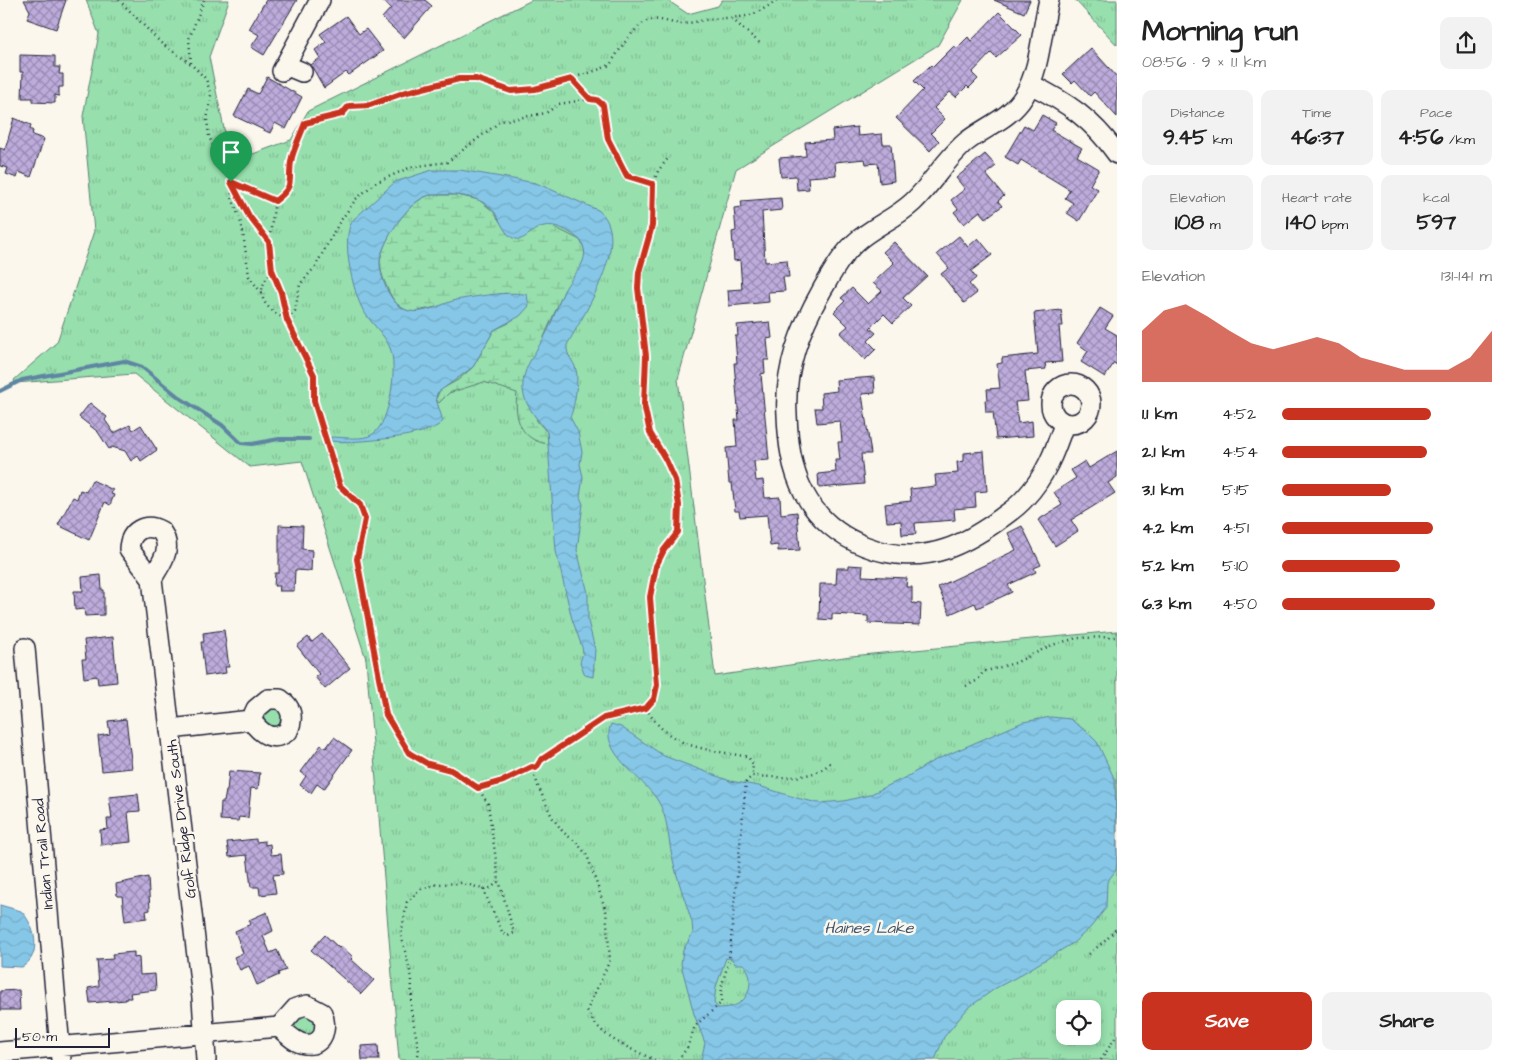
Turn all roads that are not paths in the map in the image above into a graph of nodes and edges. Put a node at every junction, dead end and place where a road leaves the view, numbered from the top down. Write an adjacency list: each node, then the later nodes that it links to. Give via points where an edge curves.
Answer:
1 (320, 0): 3 (street)
2 (1049, 0): 4 (street)
3 (289, 69)
4 (1030, 84): 5 (street, via 1074,108 1092,123); 6 (street, via 1008,114 964,144 912,203 855,243 840,261 811,310 794,350 786,395 788,438 798,479 822,517 848,538 868,548 917,555 959,544 1017,506 1047,468)
5 (1117, 154)
6 (1064, 424)
7 (152, 579): 10 (street, Golf Ridge Drive South)
8 (25, 648): 14 (street, Indian Trail Road)
9 (251, 720): 10 (street)
10 (170, 729): 12 (street, Golf Ridge Drive South)
11 (278, 1027): 12 (street)
12 (205, 1034): 14 (street); 15 (street, Golf Ridge Drive South)
13 (0, 1052): 14 (street)
14 (61, 1053)
15 (206, 1060)

